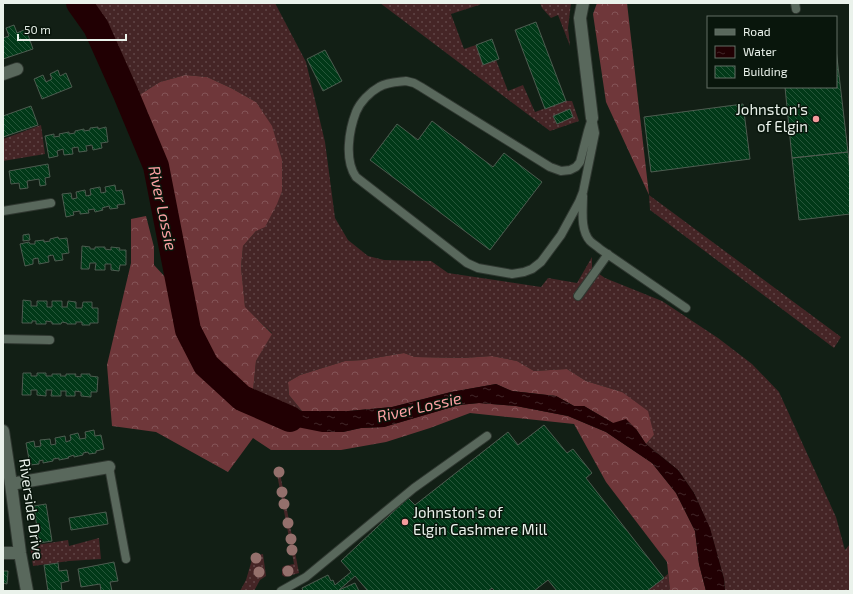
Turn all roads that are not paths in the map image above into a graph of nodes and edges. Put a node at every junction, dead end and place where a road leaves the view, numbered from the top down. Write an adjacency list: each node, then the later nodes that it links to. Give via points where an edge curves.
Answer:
1 (584, 3): 4 (street, via 580,18)
2 (17, 69): 3 (street)
3 (3, 74)
4 (592, 118): 5 (lane, via 595,133); 5 (lane, via 580,162 570,170 561,171 550,167 421,87 406,81 380,86 363,101 357,110 349,139 350,167 356,177 478,268 512,274 532,269 541,262 561,235)
5 (582, 192): 8 (lane, via 583,227 586,235)
6 (51, 203): 7 (lane)
7 (3, 211)
8 (608, 254): 9 (lane); 10 (lane)
9 (578, 296)
10 (686, 308)
11 (3, 339): 12 (lane)
12 (50, 340)
13 (3, 431): 16 (street, Riverside Drive)
14 (488, 436): 21 (lane, via 414,488 306,577)
15 (109, 467): 16 (street); 19 (lane)
16 (11, 484): 18 (street, Riverside Drive)
17 (3, 553): 18 (street)
18 (20, 553): 20 (street, Riverside Drive)
19 (126, 559)
20 (27, 591)
21 (281, 591)

